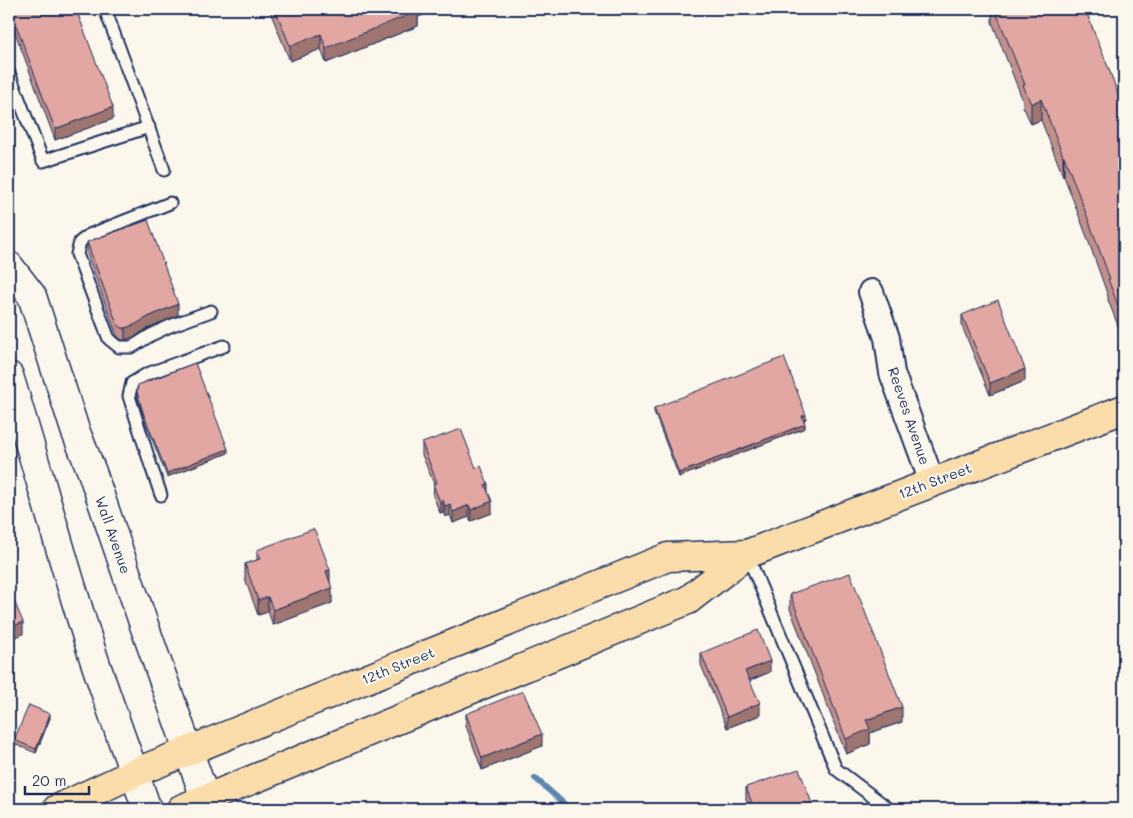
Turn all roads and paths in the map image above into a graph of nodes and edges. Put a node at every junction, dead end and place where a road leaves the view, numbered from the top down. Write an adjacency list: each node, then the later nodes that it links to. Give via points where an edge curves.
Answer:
1 (105, 9): 3 (lane)
2 (9, 73): 3 (lane, via 43,161)
3 (149, 127): 4 (lane)
4 (164, 170)
5 (170, 203): 8 (lane, via 89,235 80,242 77,254 109,339 119,347 132,347 170,326)
6 (9, 266): 15 (main road, Wall Avenue, via 32,296 75,430)
7 (871, 292): 12 (street, Reeves Avenue, via 887,338 892,373)
8 (211, 311)
9 (224, 346): 13 (lane, via 147,374 132,383 129,396)
10 (9, 376): 16 (main road, via 88,640)
11 (1124, 409): 12 (main road, 12th Street)
12 (932, 482): 14 (main road, 12th Street)
13 (161, 495)
14 (747, 554): 15 (main road, 12th Street, via 668,557); 17 (main road, 12th Street, via 688,600); 20 (lane, via 836,769)
15 (189, 751): 16 (main road, 12th Street); 17 (main road, Wall Avenue)
16 (134, 773): 18 (main road, 12th Street); 19 (main road)
17 (199, 806)
18 (57, 809)
19 (147, 809)
20 (890, 809)

